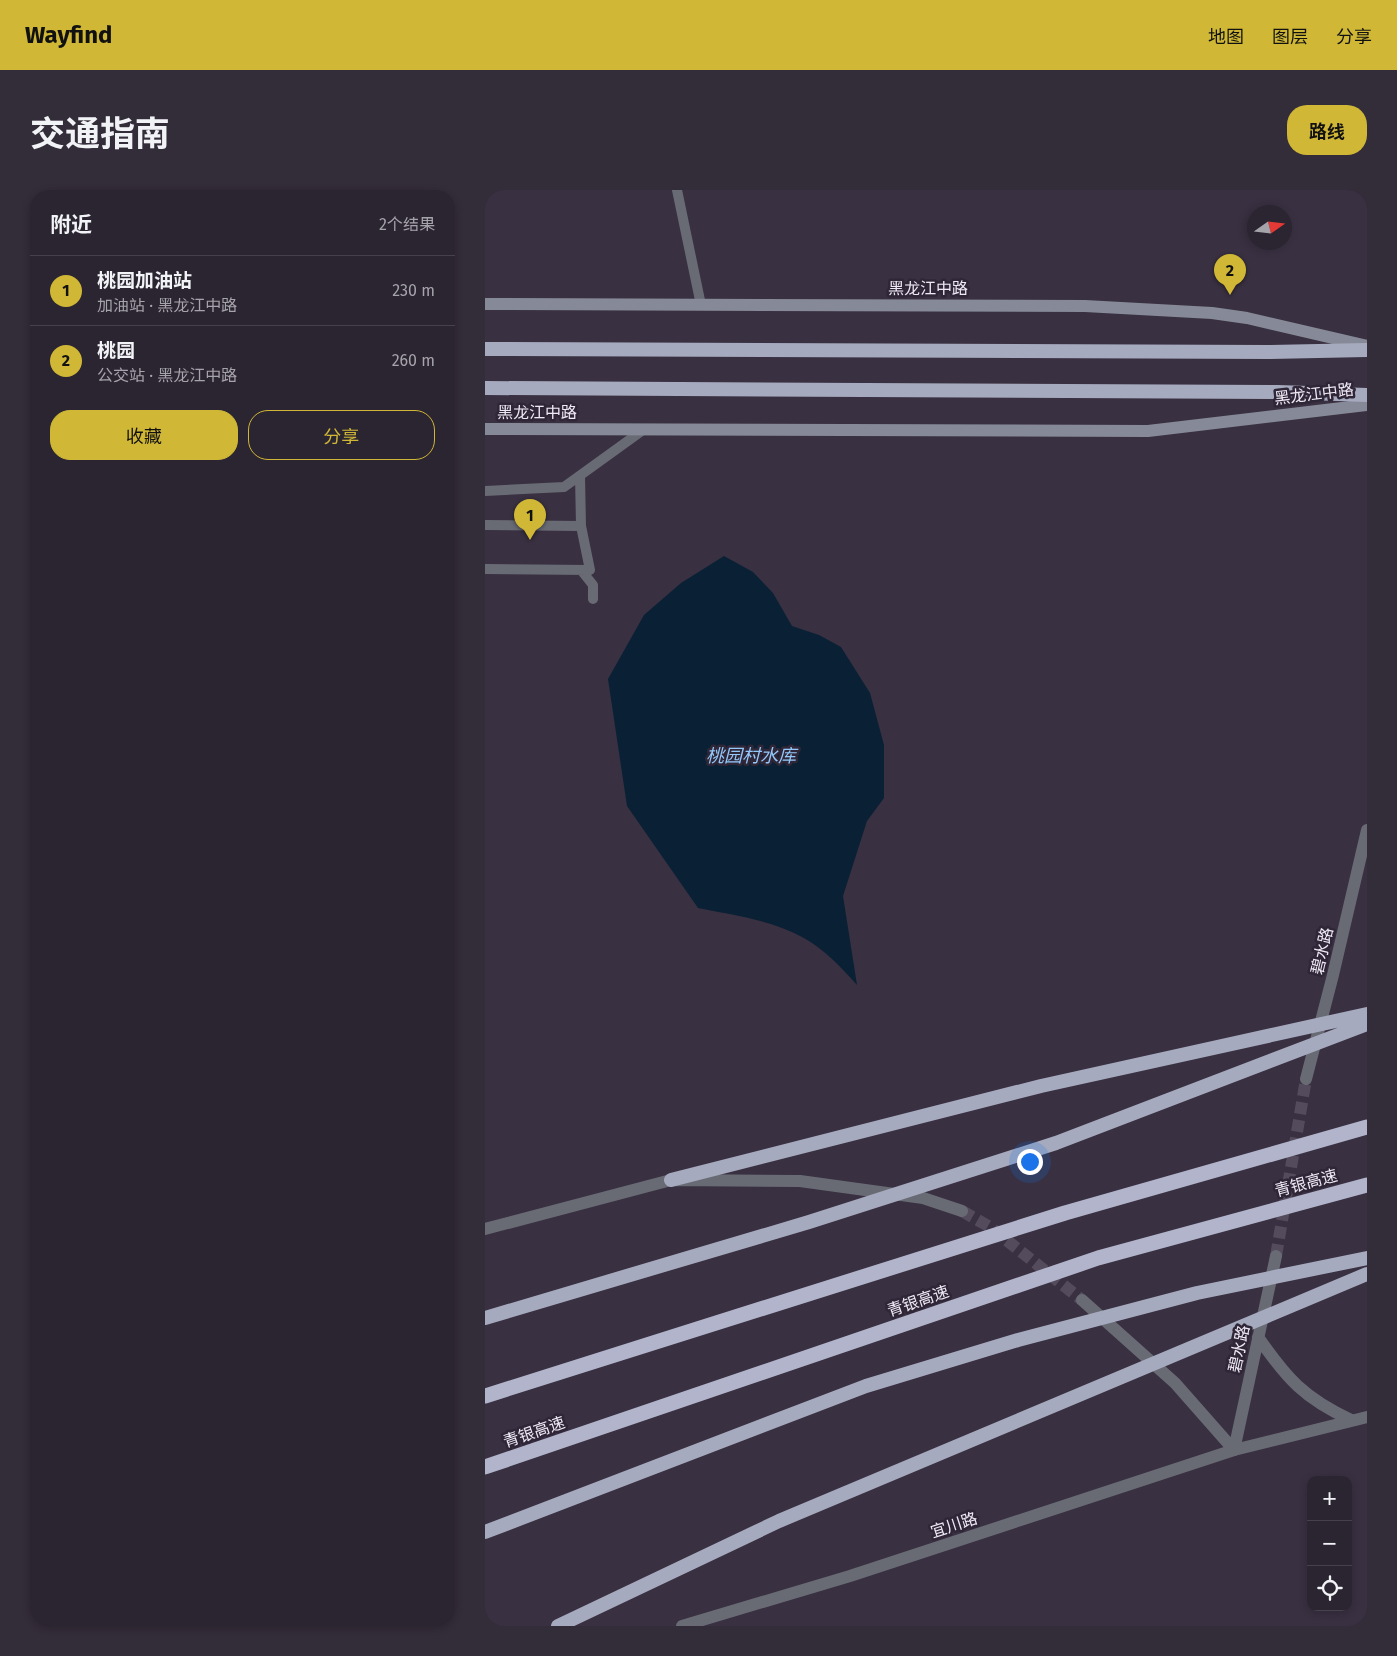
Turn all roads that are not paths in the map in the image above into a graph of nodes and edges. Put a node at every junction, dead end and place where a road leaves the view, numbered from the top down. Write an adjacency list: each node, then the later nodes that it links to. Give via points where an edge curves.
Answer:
1 (677, 190): 3 (lane)
2 (485, 304): 3 (main road, 黑龙江中路)
3 (701, 305): 4 (main road, 黑龙江中路, via 1085,306 1212,313 1247,318)
4 (1367, 348): 5 (highway, 黑龙江中路, via 1240,352)
5 (485, 349)
6 (485, 388): 7 (highway, 黑龙江中路)
7 (1367, 395)
8 (1367, 405): 10 (main road, 黑龙江中路, via 1148,431)
9 (485, 429): 10 (main road, 黑龙江中路)
10 (643, 430): 11 (lane)
11 (580, 476): 12 (lane, via 564,487); 14 (lane)
12 (485, 491)
13 (485, 525): 14 (lane)
14 (581, 526): 16 (lane, via 590,570)
15 (485, 569): 16 (lane)
16 (581, 570): 17 (lane, via 593,585)
17 (593, 599)
18 (1367, 830): 21 (street, 碧水路)
19 (1367, 1014): 23 (highway, via 1041,1086)
20 (1367, 1024): 31 (highway, via 1055,1143 809,1222)
21 (1305, 1079)
22 (1367, 1127): 33 (highway, via 1065,1213)
23 (671, 1180): 25 (street, via 809,1182 923,1198); 26 (street)
24 (1367, 1185): 37 (highway, 青银高速, via 1097,1258)
25 (962, 1211)
26 (485, 1229)
27 (1276, 1256): 32 (street, 碧水路)
28 (1367, 1258): 38 (highway, via 1197,1293 1018,1340 875,1383)
29 (1367, 1274): 39 (highway, via 779,1521)
30 (1082, 1300): 36 (street, via 1175,1383)
31 (485, 1318)
32 (1258, 1337): 35 (street, via 1297,1387); 36 (street, 碧水路)
33 (485, 1396)
34 (1367, 1417): 35 (street, 宜川路)
35 (1351, 1420): 36 (street, 宜川路)
36 (1234, 1450): 40 (street, 宜川路, via 850,1576)
37 (485, 1467)
38 (485, 1532)
39 (558, 1626)
40 (682, 1626)

